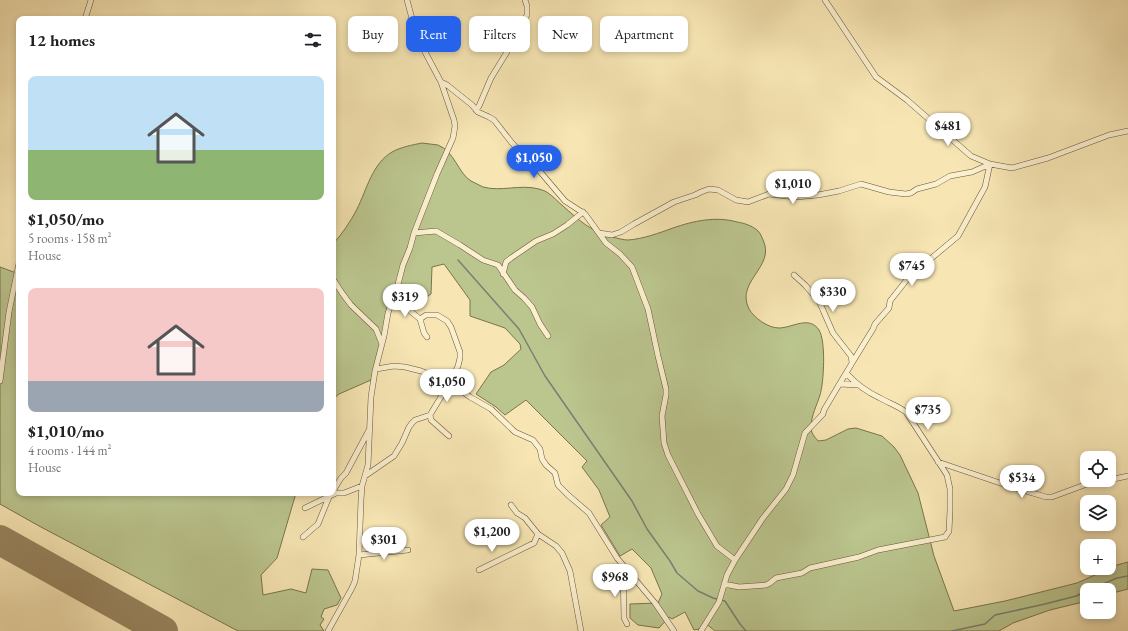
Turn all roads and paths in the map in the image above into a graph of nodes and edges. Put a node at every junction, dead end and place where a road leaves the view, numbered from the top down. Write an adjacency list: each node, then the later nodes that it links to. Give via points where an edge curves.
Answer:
1 (91, 0): 5 (street)
2 (407, 0): 6 (street, via 417,37)
3 (525, 0): 7 (street, via 527,14)
4 (824, 0): 9 (street, via 876,77 907,100 971,156)
5 (86, 16)
6 (440, 82): 7 (street); 11 (street, via 457,127)
7 (476, 110): 10 (street, via 494,120 565,201)
8 (1128, 131): 9 (street, via 1012,168)
9 (990, 164): 12 (street, via 972,172 950,176 936,184 906,194 861,184 818,195 796,197 769,194 748,202 709,189 674,202 622,232 612,235); 22 (street, via 985,186 958,236 909,277 890,301 889,308 875,324)
10 (583, 212): 12 (street); 13 (street, via 564,228 536,241 510,258 505,264)
11 (414, 233): 13 (street, via 436,231 483,260 498,266); 17 (street)
12 (600, 233): 48 (street, via 606,243 632,267 648,309 666,392 662,416 664,443 668,455 717,546)
13 (503, 274): 19 (street, via 532,307)
14 (794, 275): 22 (street, via 820,301 832,333 851,356)
15 (16, 278): 25 (street)
16 (336, 283): 21 (street, via 351,305 376,329)
17 (397, 288): 18 (street, via 409,310); 21 (street, via 388,313)
18 (420, 319): 20 (street); 26 (street, via 436,315 447,321 451,327 460,358)
19 (548, 336)
20 (427, 337)
21 (382, 345): 23 (street)
22 (852, 362): 24 (street)
23 (376, 369): 26 (street, via 405,367 421,370); 30 (street, via 371,397)
24 (847, 374): 27 (street); 28 (street)
25 (0, 381)
26 (450, 382): 29 (street); 49 (street, via 470,398 491,409 515,432 537,444 542,459 555,473 558,485 589,513)
27 (840, 384): 28 (street); 48 (street, via 822,415 805,433 796,468 786,489)
28 (857, 385): 32 (street, via 906,412)
29 (430, 415): 31 (street, via 431,420); 33 (street, via 412,423 394,456)
30 (370, 429): 33 (street); 36 (street)
31 (449, 436)
32 (938, 462): 38 (street, via 1046,497); 51 (street, via 947,476 950,489 949,531 945,537 878,550 810,568 802,573 777,578 766,585 739,587)
33 (365, 476): 37 (street)
34 (1128, 476): 35 (street)
35 (1116, 478)
36 (336, 486)
37 (362, 486): 39 (street, via 346,493); 47 (street)
38 (1080, 486)
39 (336, 493)
40 (327, 496): 43 (street)
41 (330, 496): 45 (street, via 318,524)
42 (511, 505): 44 (street)
43 (305, 508)
44 (538, 534): 50 (street, via 534,543); 54 (street, via 556,546 570,571)
45 (302, 537)
46 (408, 550): 47 (street)
47 (359, 555): 53 (street, via 354,585)
48 (735, 560): 51 (street)
49 (623, 566): 52 (street, via 624,618); 55 (street, via 655,603)
50 (479, 570)
51 (724, 584): 56 (street, via 719,602)
52 (627, 624)
53 (328, 631)
54 (581, 631)
55 (674, 631)
56 (701, 631)

